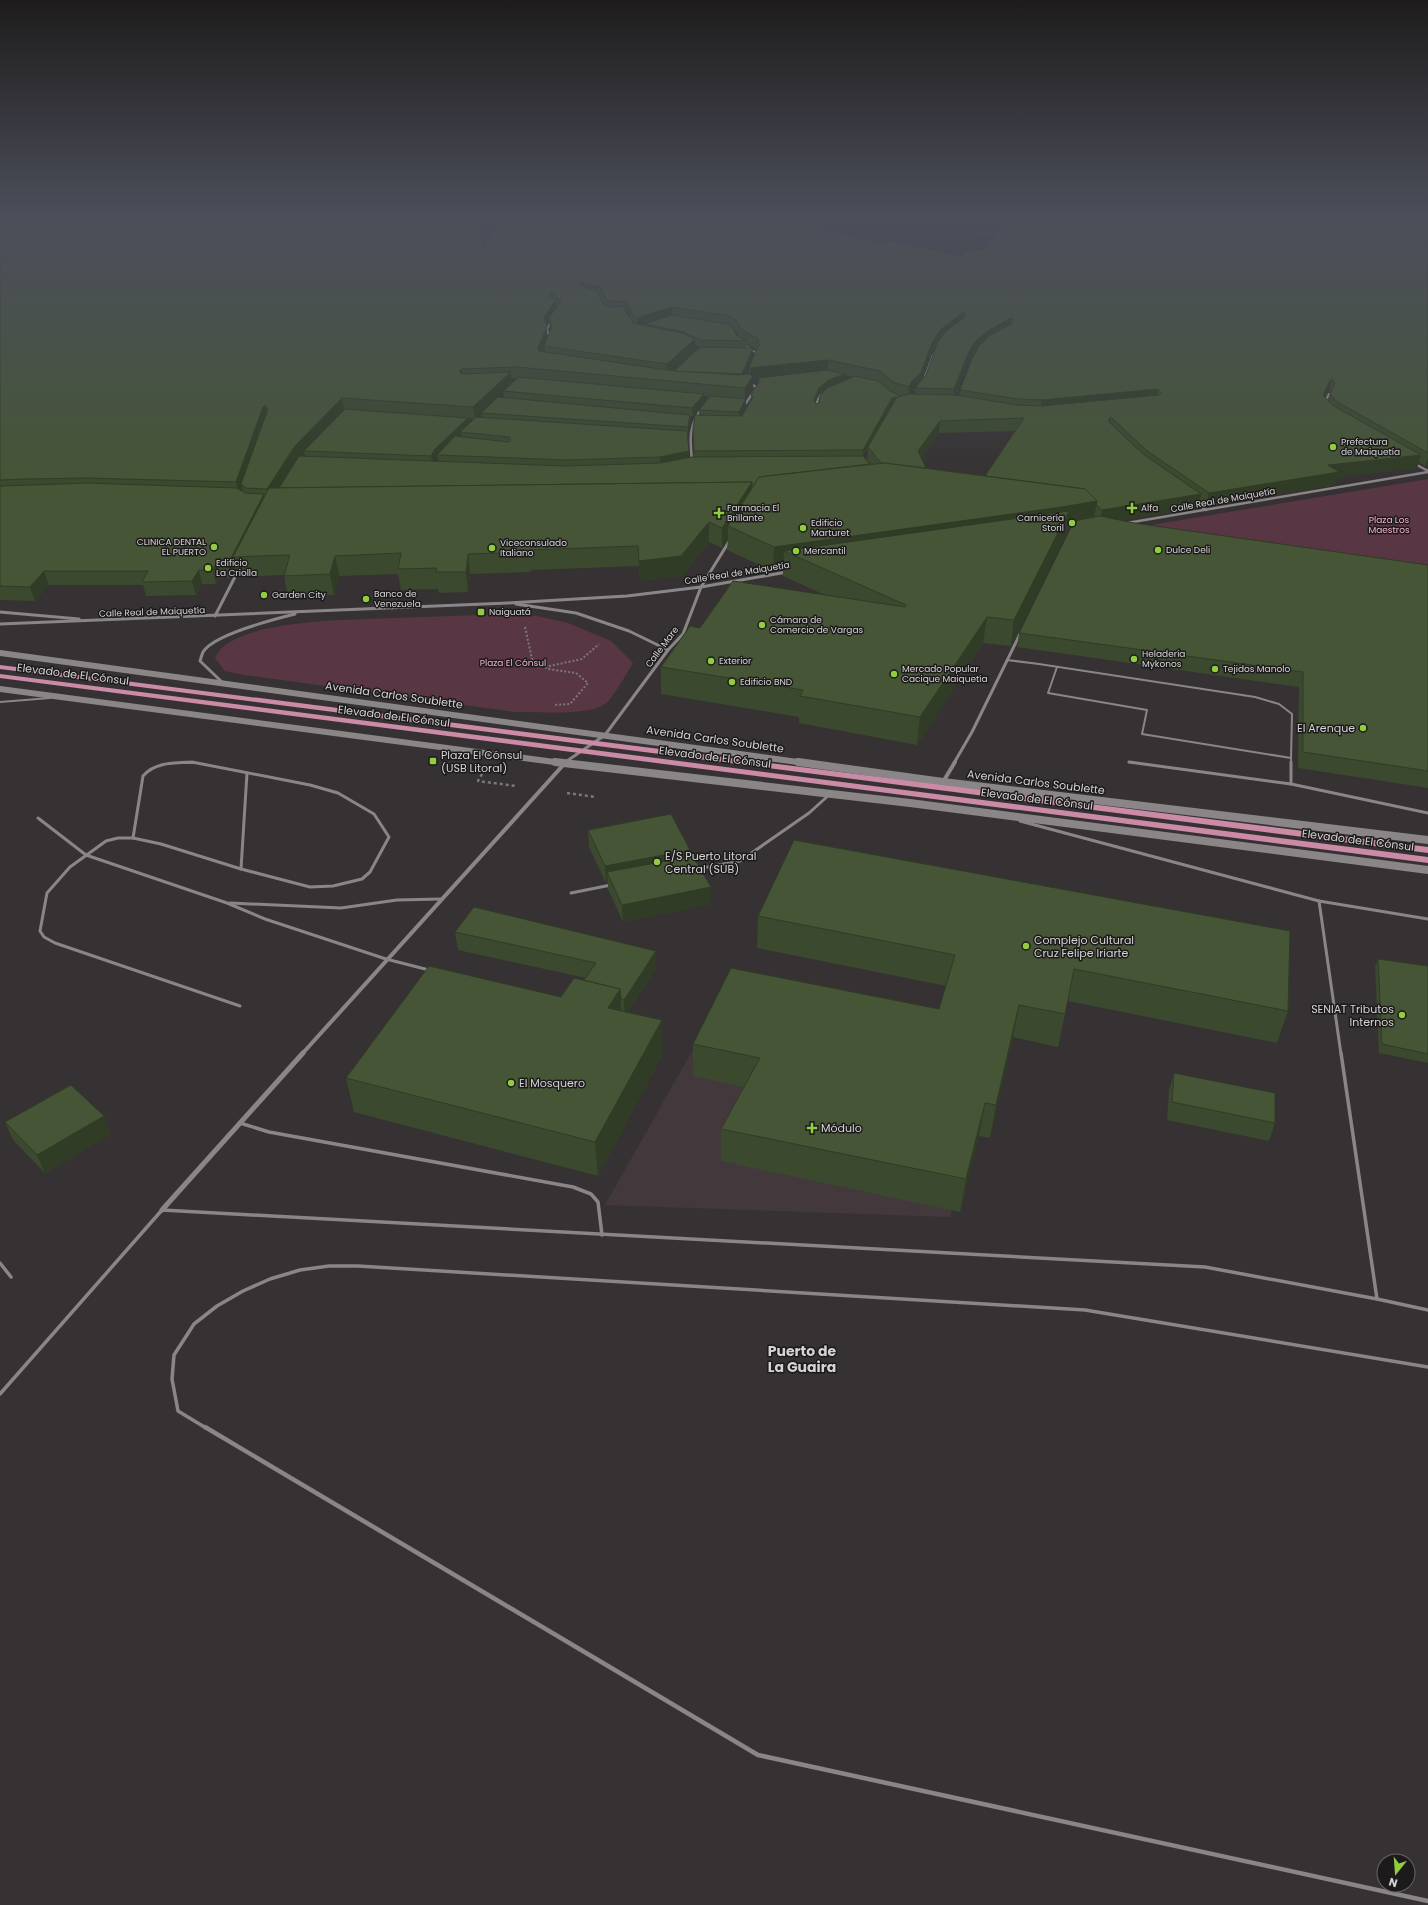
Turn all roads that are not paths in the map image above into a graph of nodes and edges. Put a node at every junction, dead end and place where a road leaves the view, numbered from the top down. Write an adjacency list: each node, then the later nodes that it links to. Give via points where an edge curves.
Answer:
1 (553, 318): 3 (street, via 547,329 550,338)
2 (738, 342): 6 (street)
3 (548, 343)
4 (939, 347): 8 (street, via 932,357)
5 (749, 352): 6 (street)
6 (756, 352): 7 (street)
7 (756, 355)
8 (924, 379)
9 (745, 380): 12 (street)
10 (757, 382): 12 (street)
11 (743, 384): 12 (street)
12 (749, 384): 15 (street, via 757,387 746,403)
13 (834, 389): 18 (street, via 821,394 816,401)
14 (1329, 394): 17 (street)
15 (750, 403)
16 (704, 405): 19 (street)
17 (1323, 407)
18 (816, 408)
19 (693, 420): 20 (street); 22 (street, via 690,436 692,462)
20 (699, 420)
21 (1409, 460): 23 (street)
22 (698, 461)
23 (1428, 472): 25 (street, Calle Real de Maiquetía)
24 (1193, 501): 25 (street)
25 (1206, 510): 26 (street, Calle Real de Maiquetía)
26 (1122, 524)
27 (732, 536): 30 (street, Calle Mare)
28 (239, 568): 34 (street)
29 (791, 571): 30 (street, Calle Real de Maiquetía)
30 (701, 587): 31 (street, Calle Real de Maiquetía, via 627,596); 38 (street, Calle Mare, via 683,634)
31 (508, 603): 33 (street, Calle Real de Maiquetía); 38 (street, via 576,613 629,631)
32 (0, 612): 35 (street)
33 (305, 612): 34 (street, Calle Real de Maiquetía); 45 (street, Calle Real de Maiquetía, via 276,619 219,640 203,652 200,661)
34 (215, 616): 35 (street, Calle Real de Maiquetía)
35 (100, 621): 36 (street, Calle Real de Maiquetía)
36 (0, 624)
37 (1021, 632): 41 (street)
38 (668, 650): 39 (lane); 49 (street, Calle Mare)
39 (675, 650)
40 (0, 653): 45 (street, Avenida Carlos Soublette)
41 (1007, 660): 43 (lane); 54 (street, via 972,732)
42 (0, 667): 62 (main road, Elevado de El Cónsul)
43 (1057, 667): 50 (lane, via 1279,704 1292,714); 50 (lane, via 1048,693 1147,710 1142,734)
44 (0, 676): 64 (main road, Elevado de El Cónsul)
45 (223, 684): 49 (street, Avenida Carlos Soublette)
46 (0, 689): 47 (street)
47 (60, 697): 48 (lane); 52 (street)
48 (0, 702)
49 (605, 734): 52 (street, Calle Mare); 54 (street, Avenida Carlos Soublette)
50 (1291, 758): 55 (lane)
51 (1130, 762): 55 (lane)
52 (564, 763): 56 (street); 70 (street, Calle Mare)
53 (247, 773): 60 (lane, via 192,762 163,764 149,769 143,776); 65 (lane); 65 (lane, via 338,793 374,814 389,837 370,872 362,879 347,884 310,887)
54 (943, 782): 61 (street, Avenida Carlos Soublette)
55 (1291, 784): 57 (lane)
56 (831, 794): 58 (street); 66 (lane, via 809,813 740,861)
57 (1428, 813)
58 (997, 814): 67 (street); 71 (lane)
59 (38, 818): 63 (lane)
60 (133, 838): 63 (lane, via 106,841); 65 (lane)
61 (1428, 840)
62 (1428, 850)
63 (86, 855): 72 (lane); 76 (lane, via 70,867 48,893 40,931 44,937 55,943)
64 (1428, 860)
65 (241, 869)
66 (694, 869)
67 (1428, 870)
68 (617, 884): 69 (lane)
69 (571, 893)
70 (441, 899): 72 (lane, via 397,900 341,908); 74 (street, Calle Mare)
71 (1319, 901): 73 (lane); 82 (lane)
72 (226, 903): 74 (lane, via 265,919)
73 (1428, 919)
74 (386, 959): 75 (lane); 77 (street, Calle Mare)
75 (432, 971)
76 (240, 1006)
77 (240, 1123): 78 (street, Calle Mare); 79 (lane, via 269,1132 573,1187 591,1194 598,1202)
78 (162, 1210): 79 (lane); 85 (lane)
79 (602, 1235): 82 (lane, via 1205,1267)
80 (0, 1263): 81 (lane)
81 (11, 1277)
82 (1377, 1299): 83 (lane)
83 (1428, 1310)
84 (1428, 1368): 86 (lane, via 1085,1310 329,1266 300,1270 270,1279 217,1306 194,1324 174,1355 172,1379 178,1411 758,1755)
85 (0, 1394)
86 (1428, 1901)

